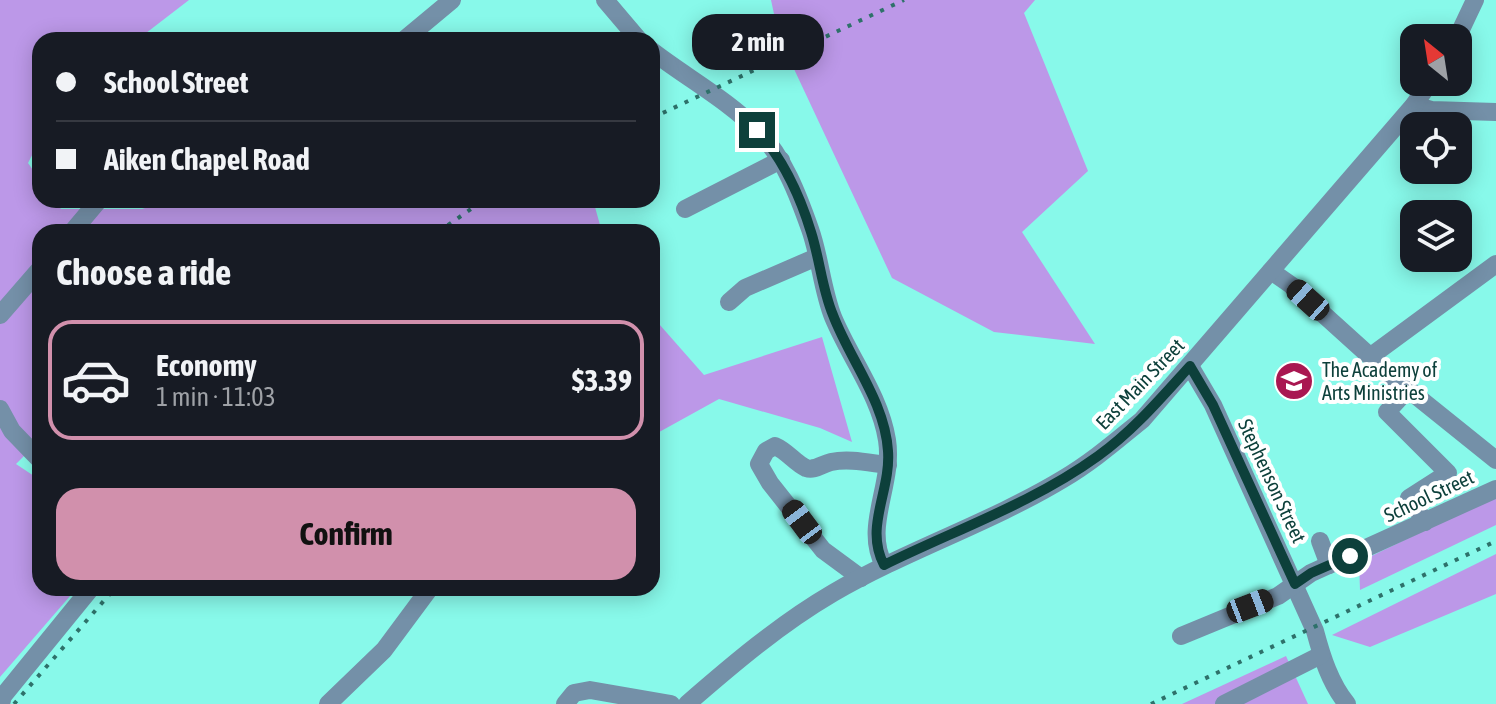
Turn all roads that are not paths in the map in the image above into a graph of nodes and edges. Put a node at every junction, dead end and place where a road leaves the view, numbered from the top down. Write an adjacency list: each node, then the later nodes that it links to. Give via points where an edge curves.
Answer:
1 (452, 0): 5 (street)
2 (605, 0): 6 (street)
3 (1475, 0): 4 (street)
4 (1464, 24)
5 (414, 32)
6 (632, 32)
7 (660, 57): 11 (street, via 757,130)
8 (1420, 96): 9 (street, East Main Street)
9 (1414, 105): 10 (street); 17 (street, East Main Street)
10 (1496, 112)
11 (781, 160): 13 (street); 15 (street)
12 (92, 208): 14 (street)
13 (685, 209)
14 (79, 224)
15 (817, 257): 19 (street, via 745,288); 27 (street, via 833,316 882,421)
16 (1496, 264): 21 (street)
17 (1271, 271): 21 (street, School Street); 22 (street, East Main Street)
18 (32, 278): 20 (street)
19 (729, 302)
20 (0, 315)
21 (1371, 356): 23 (street, School Street)
22 (1190, 366): 31 (street, East Main Street, via 1142,420 1099,456); 34 (street, Stephenson Street)
23 (1408, 389): 26 (street, School Street); 29 (street, via 1387,412 1448,473 1409,498)
24 (0, 409): 25 (street)
25 (32, 452)
26 (1496, 460)
27 (888, 465): 31 (street, via 875,537); 33 (street, via 854,460 808,469 775,446 759,464 823,550)
28 (1496, 489): 29 (street, School Street)
29 (1425, 522): 32 (street, School Street)
30 (1320, 541): 32 (street)
31 (884, 565): 33 (street, East Main Street)
32 (1329, 565): 34 (street, School Street)
33 (861, 578): 43 (street, East Main Street, via 785,624)
34 (1295, 584): 37 (street, School Street); 38 (street, Stephenson Street)
35 (84, 596): 39 (street)
36 (424, 596): 40 (street, via 384,650)
37 (1181, 636)
38 (1321, 655): 44 (street); 45 (street, Stephenson Street)
39 (1, 704)
40 (328, 704)
41 (565, 704): 42 (street, via 574,693 590,690)
42 (671, 704)
43 (687, 704)
44 (1224, 704)
45 (1347, 704)

